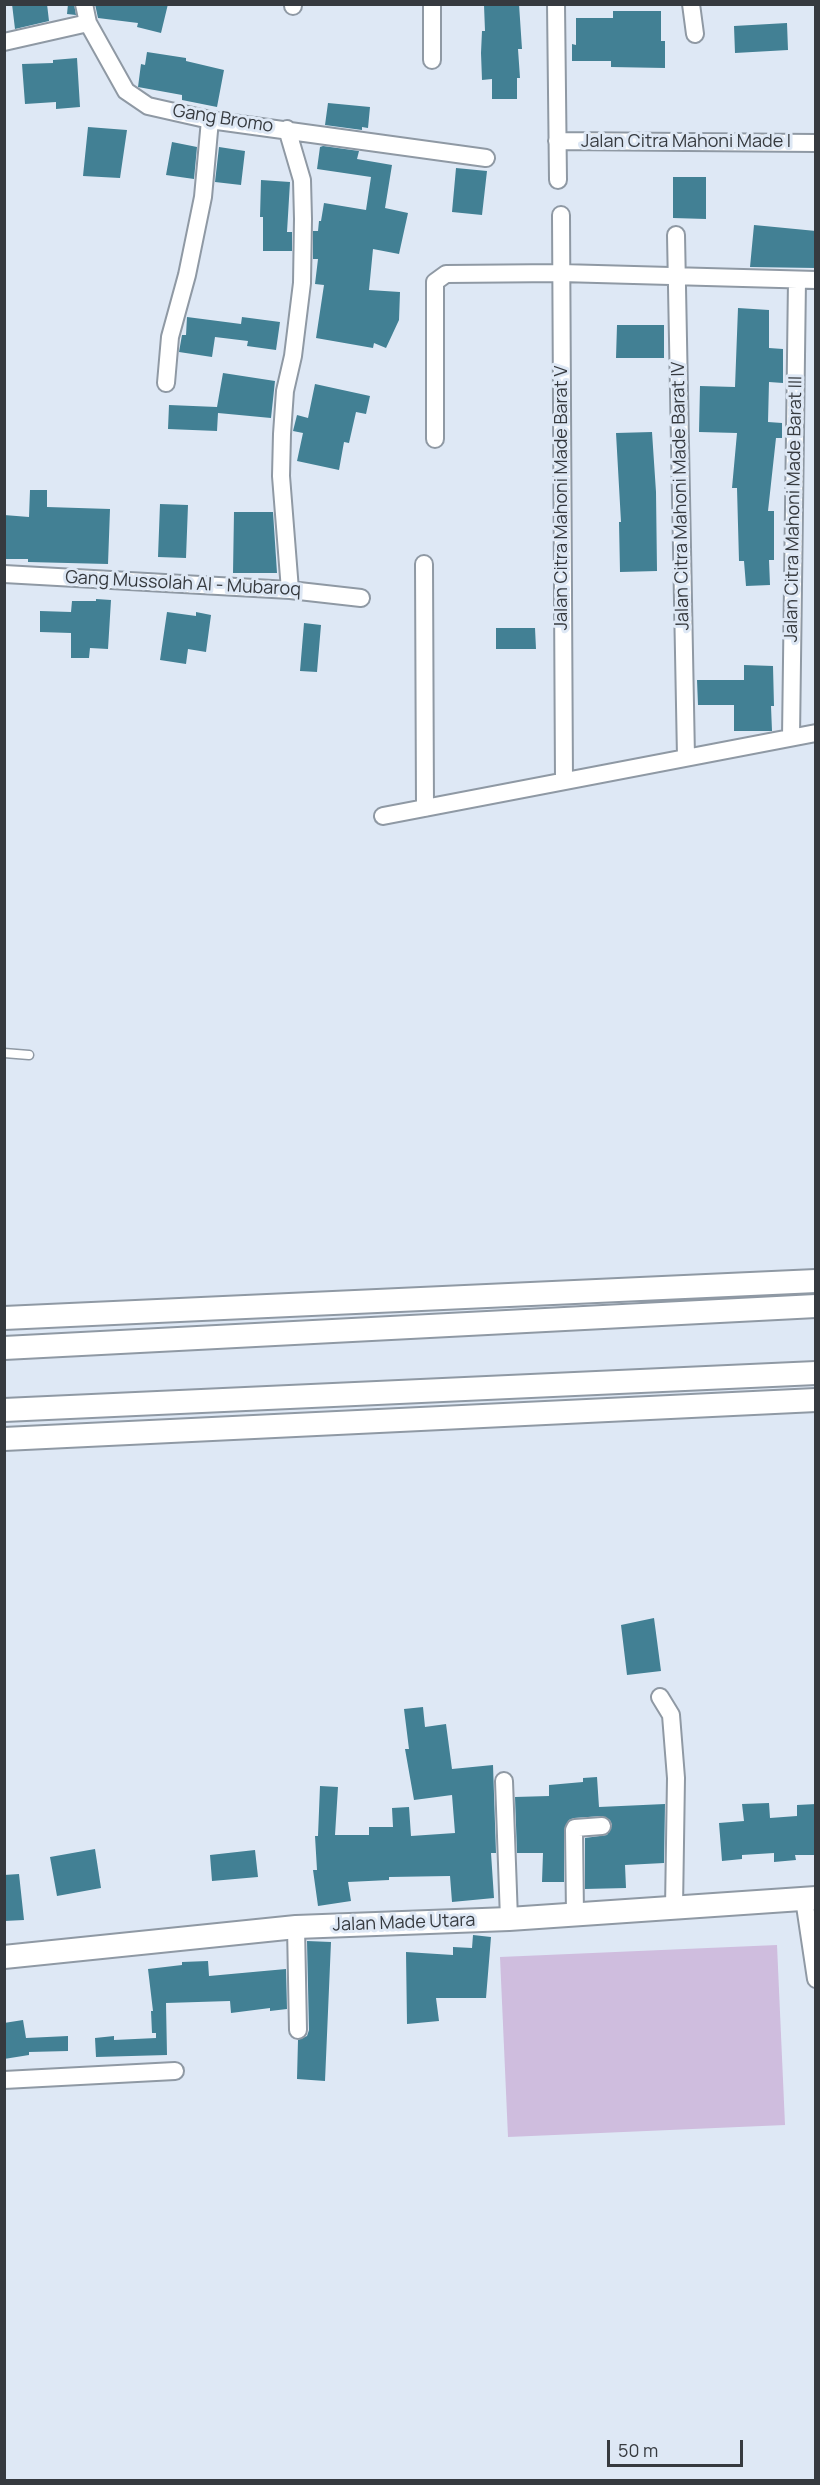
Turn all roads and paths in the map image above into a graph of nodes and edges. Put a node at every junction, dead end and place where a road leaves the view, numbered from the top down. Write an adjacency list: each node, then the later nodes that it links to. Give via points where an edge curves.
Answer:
1 (84, 4): 5 (street, Gang Bromo)
2 (432, 4): 8 (street)
3 (556, 4): 11 (street)
4 (691, 4): 6 (street)
5 (88, 23): 7 (street); 9 (street, Gang Bromo, via 133,97 148,106)
6 (695, 34)
7 (4, 42)
8 (432, 60)
9 (210, 120): 10 (street, Gang Bromo); 21 (street, via 203,197 170,337)
10 (287, 129): 13 (street, Gang Bromo); 25 (street, via 302,180 303,219 302,283 282,434)
11 (557, 141): 12 (street, Jalan Citra Mahoni Made I); 14 (street)
12 (816, 143)
13 (486, 158)
14 (558, 180)
15 (561, 215): 17 (street, Jalan Citra Mahoni Made Barat V)
16 (676, 235): 18 (street, Jalan Citra Mahoni Made Barat IV)
17 (561, 273): 18 (street); 22 (street, via 446,274 435,282); 30 (street, Jalan Citra Mahoni Made Barat V)
18 (677, 276): 19 (street); 29 (street, Jalan Citra Mahoni Made Barat IV)
19 (797, 280): 20 (street); 28 (street, Jalan Citra Mahoni Made Barat III)
20 (816, 280)
21 (166, 383)
22 (435, 440)
23 (424, 564): 31 (street)
24 (4, 574): 25 (street, Gang Mussolah Al - Mubaroq)
25 (290, 590): 26 (street, Gang Mussolah Al - Mubaroq)
26 (361, 598)
27 (816, 732): 28 (street)
28 (791, 737): 29 (street)
29 (686, 757): 30 (street)
30 (564, 781): 31 (street)
31 (425, 808): 32 (street)
32 (383, 816)
33 (4, 1053): 34 (lane)
34 (29, 1054)
35 (816, 1281): 37 (main road)
36 (816, 1306): 38 (main road)
37 (4, 1318)
38 (4, 1348)
39 (816, 1373): 41 (main road)
40 (816, 1400): 42 (main road)
41 (4, 1410)
42 (4, 1439)
43 (660, 1697): 47 (street, via 671,1715 676,1778)
44 (504, 1781): 49 (street)
45 (602, 1826): 48 (street, via 574,1830)
46 (810, 1898): 47 (main road, Jalan Made Utara); 52 (street, Jalan Made Utara)
47 (674, 1908): 48 (main road, Jalan Made Utara)
48 (575, 1915): 49 (main road, Jalan Made Utara)
49 (509, 1919): 50 (main road, Jalan Made Utara)
50 (296, 1927): 51 (main road, Jalan Made Utara); 53 (street)
51 (4, 1957)
52 (816, 1979)
53 (298, 2030)
54 (175, 2071): 55 (street)
55 (4, 2080)

